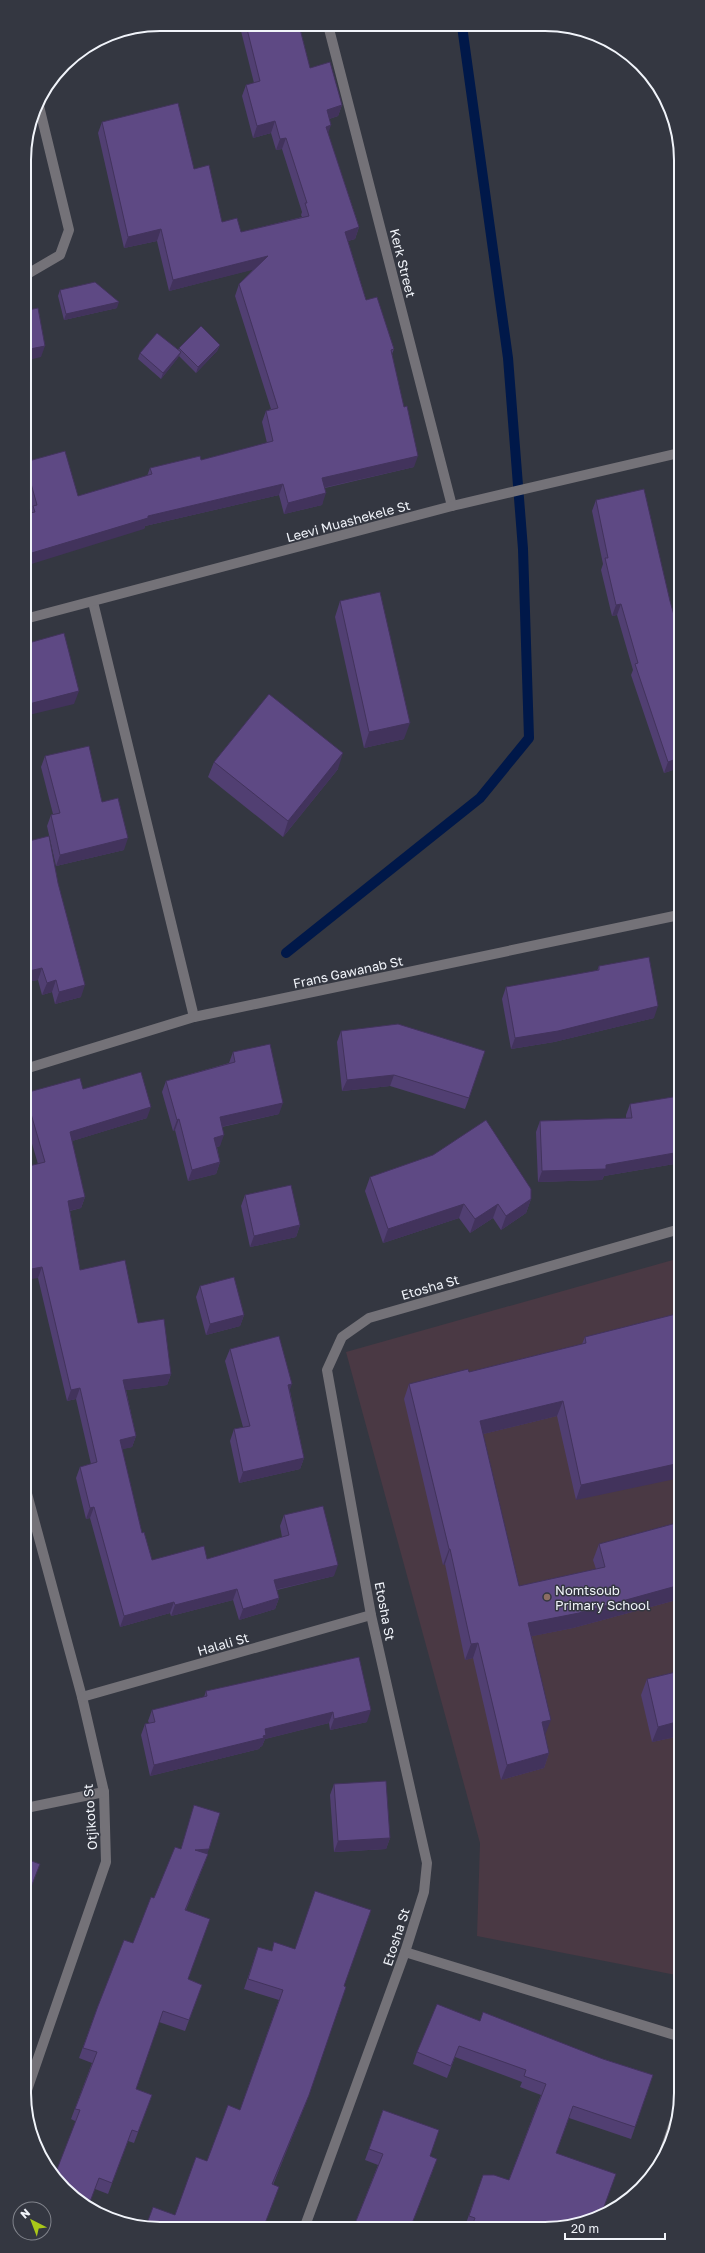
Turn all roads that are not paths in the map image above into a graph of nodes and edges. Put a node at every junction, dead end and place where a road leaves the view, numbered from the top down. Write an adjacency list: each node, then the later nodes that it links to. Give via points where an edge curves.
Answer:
1 (330, 31): 5 (street, Kerk Street)
2 (40, 112): 3 (street, via 69,230 60,255)
3 (31, 272)
4 (674, 454): 5 (street, Leevi Muashekele St)
5 (452, 506): 6 (street, Leevi Muashekele St)
6 (92, 602): 7 (street, Leevi Muashekele St); 9 (street)
7 (31, 617)
8 (674, 915): 9 (street, Frans Gawanab St)
9 (194, 1018): 10 (street, Frans Gawanab St)
10 (31, 1067)
11 (674, 1231): 13 (street, Etosha St, via 369,1318 342,1337 328,1370)
12 (31, 1508): 14 (street, Otjikoto St)
13 (372, 1615): 14 (street, Halali St); 17 (street, Etosha St, via 427,1863 424,1892)
14 (82, 1697): 15 (street, Otjikoto St)
15 (104, 1792): 16 (street); 19 (street, Otjikoto St, via 106,1862)
16 (31, 1807)
17 (405, 1952): 18 (street); 20 (street, Etosha St)
18 (674, 2035)
19 (31, 2076)
20 (306, 2222)

